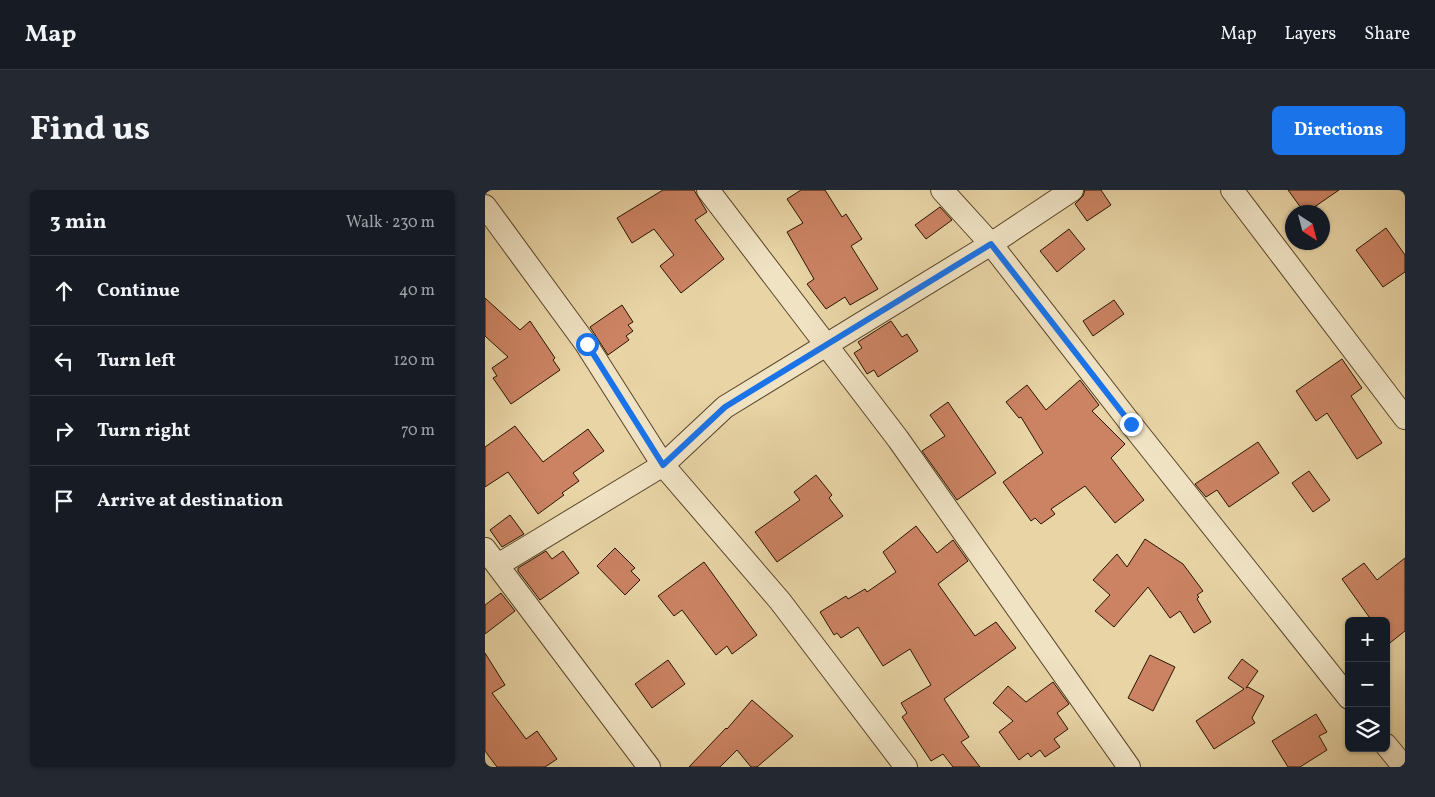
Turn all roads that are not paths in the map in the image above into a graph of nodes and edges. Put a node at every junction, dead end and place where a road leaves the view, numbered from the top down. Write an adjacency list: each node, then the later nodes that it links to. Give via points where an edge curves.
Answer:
1 (708, 190): 7 (street)
2 (942, 190): 6 (street)
3 (1072, 190): 6 (street)
4 (1232, 190): 8 (street)
5 (485, 206): 9 (street, via 587,344)
6 (991, 244): 7 (street); 11 (street)
7 (826, 345): 9 (street, via 725,407); 15 (street, via 898,439)
8 (1405, 418)
9 (663, 465): 10 (street); 14 (street, via 780,601)
10 (491, 557): 13 (street)
11 (1345, 693)
12 (1390, 750): 16 (street)
13 (649, 767)
14 (906, 767)
15 (1129, 767)
16 (1404, 767)

